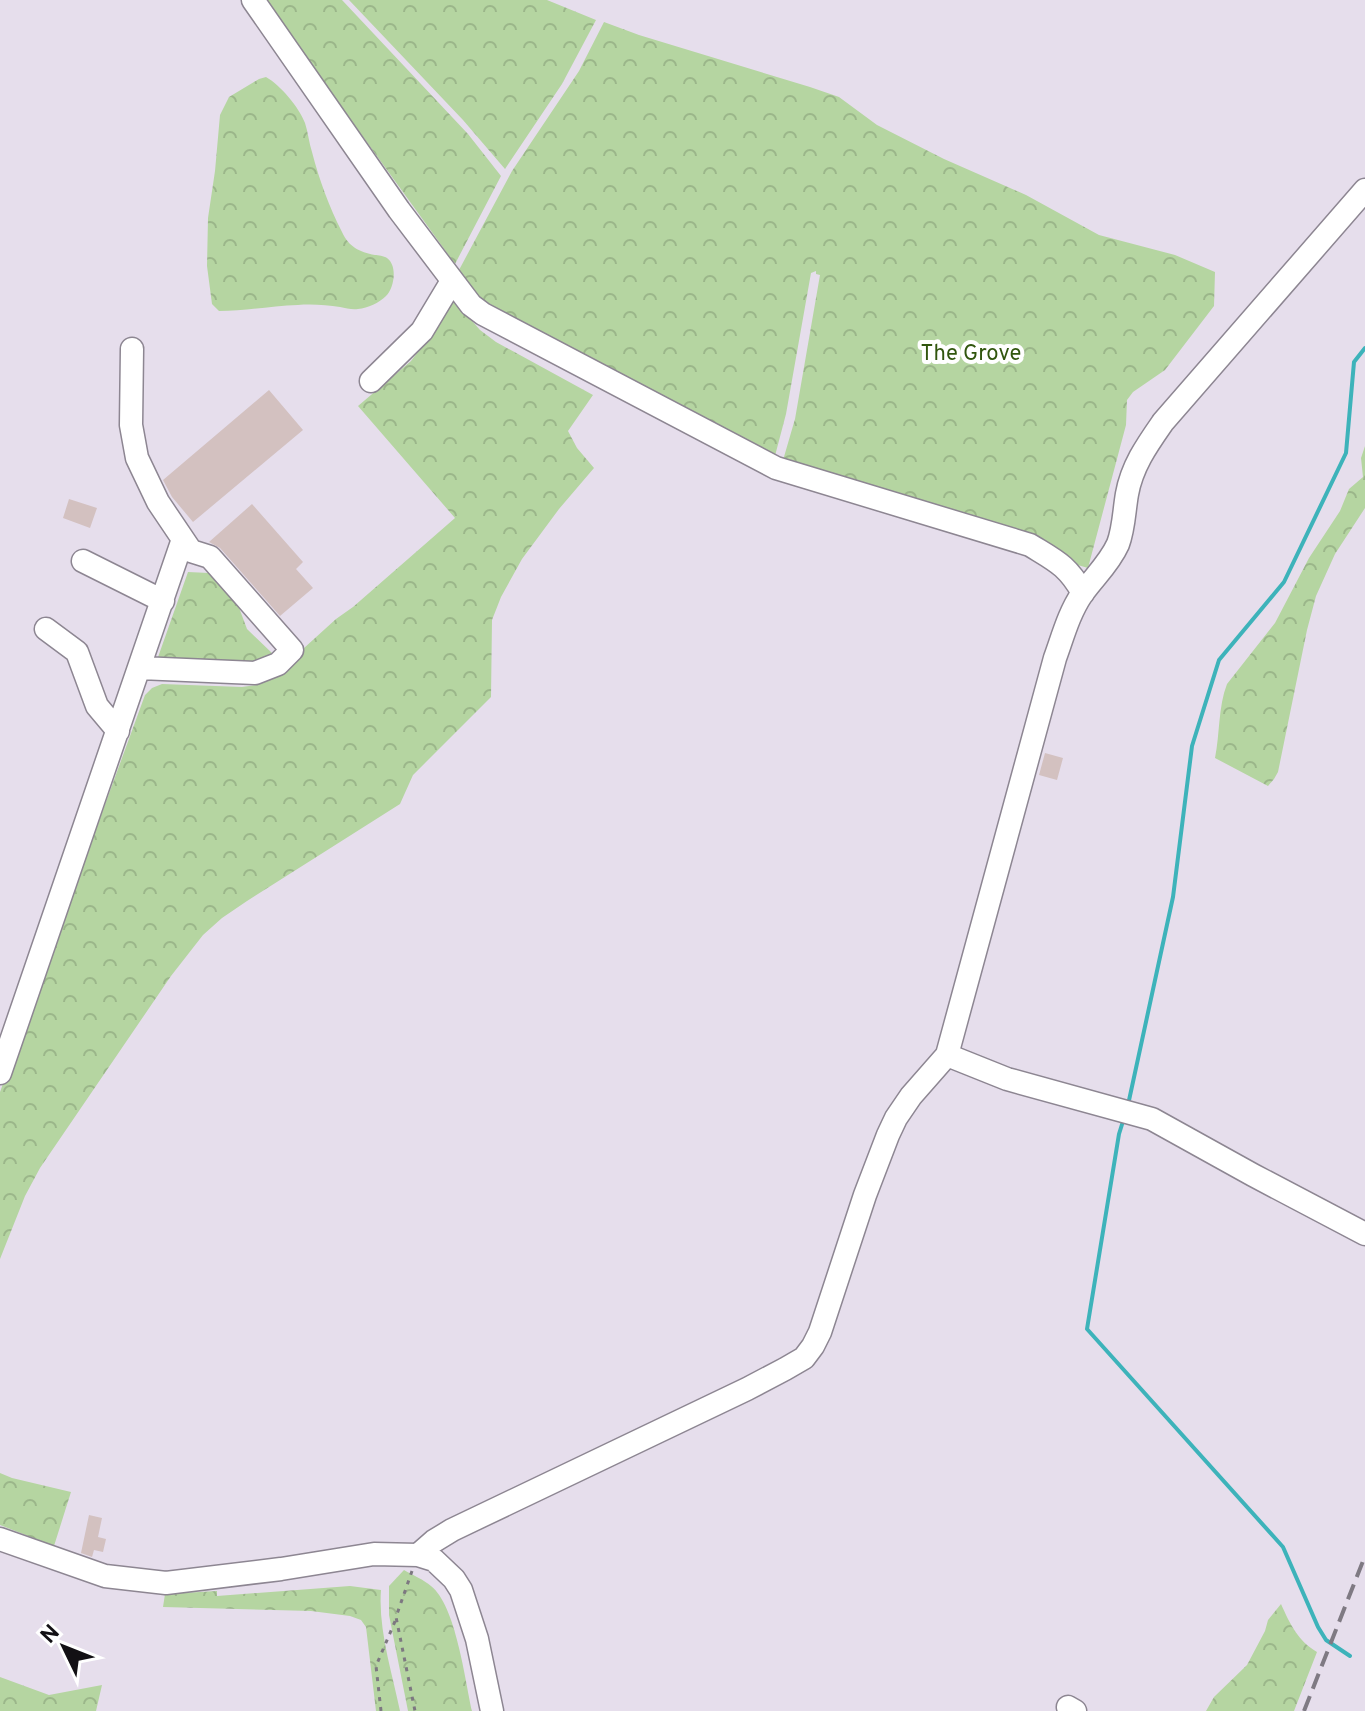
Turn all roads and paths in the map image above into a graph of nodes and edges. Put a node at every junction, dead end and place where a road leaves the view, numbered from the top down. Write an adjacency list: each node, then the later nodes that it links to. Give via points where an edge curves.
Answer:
1 (253, 0): 3 (lane)
2 (1365, 190): 8 (lane, via 1146,445 1133,469 1119,540)
3 (452, 281): 5 (lane, via 422,331); 8 (lane, via 483,314 776,468 1030,545 1061,564)
4 (132, 349): 6 (lane, via 131,425 137,458)
5 (371, 381)
6 (183, 539): 9 (lane); 11 (lane, via 191,551 210,557 292,650 278,664 255,673)
7 (83, 561): 9 (lane)
8 (1083, 593): 13 (lane, via 1055,658)
9 (163, 601): 11 (lane)
10 (46, 629): 12 (lane, via 77,652 97,706)
11 (140, 668): 12 (lane)
12 (118, 731): 14 (lane)
13 (947, 1055): 15 (lane, via 1007,1079 1152,1119); 17 (lane, via 892,1127 820,1332 804,1358 452,1530)
14 (0, 1073)
15 (1365, 1234)
16 (0, 1539): 17 (lane, via 105,1576 166,1583 374,1554)
17 (418, 1555): 18 (path); 21 (lane, via 434,1560 461,1590)
18 (396, 1617): 19 (path, via 376,1666); 20 (path)
19 (381, 1711)
20 (415, 1711)
21 (492, 1711)

